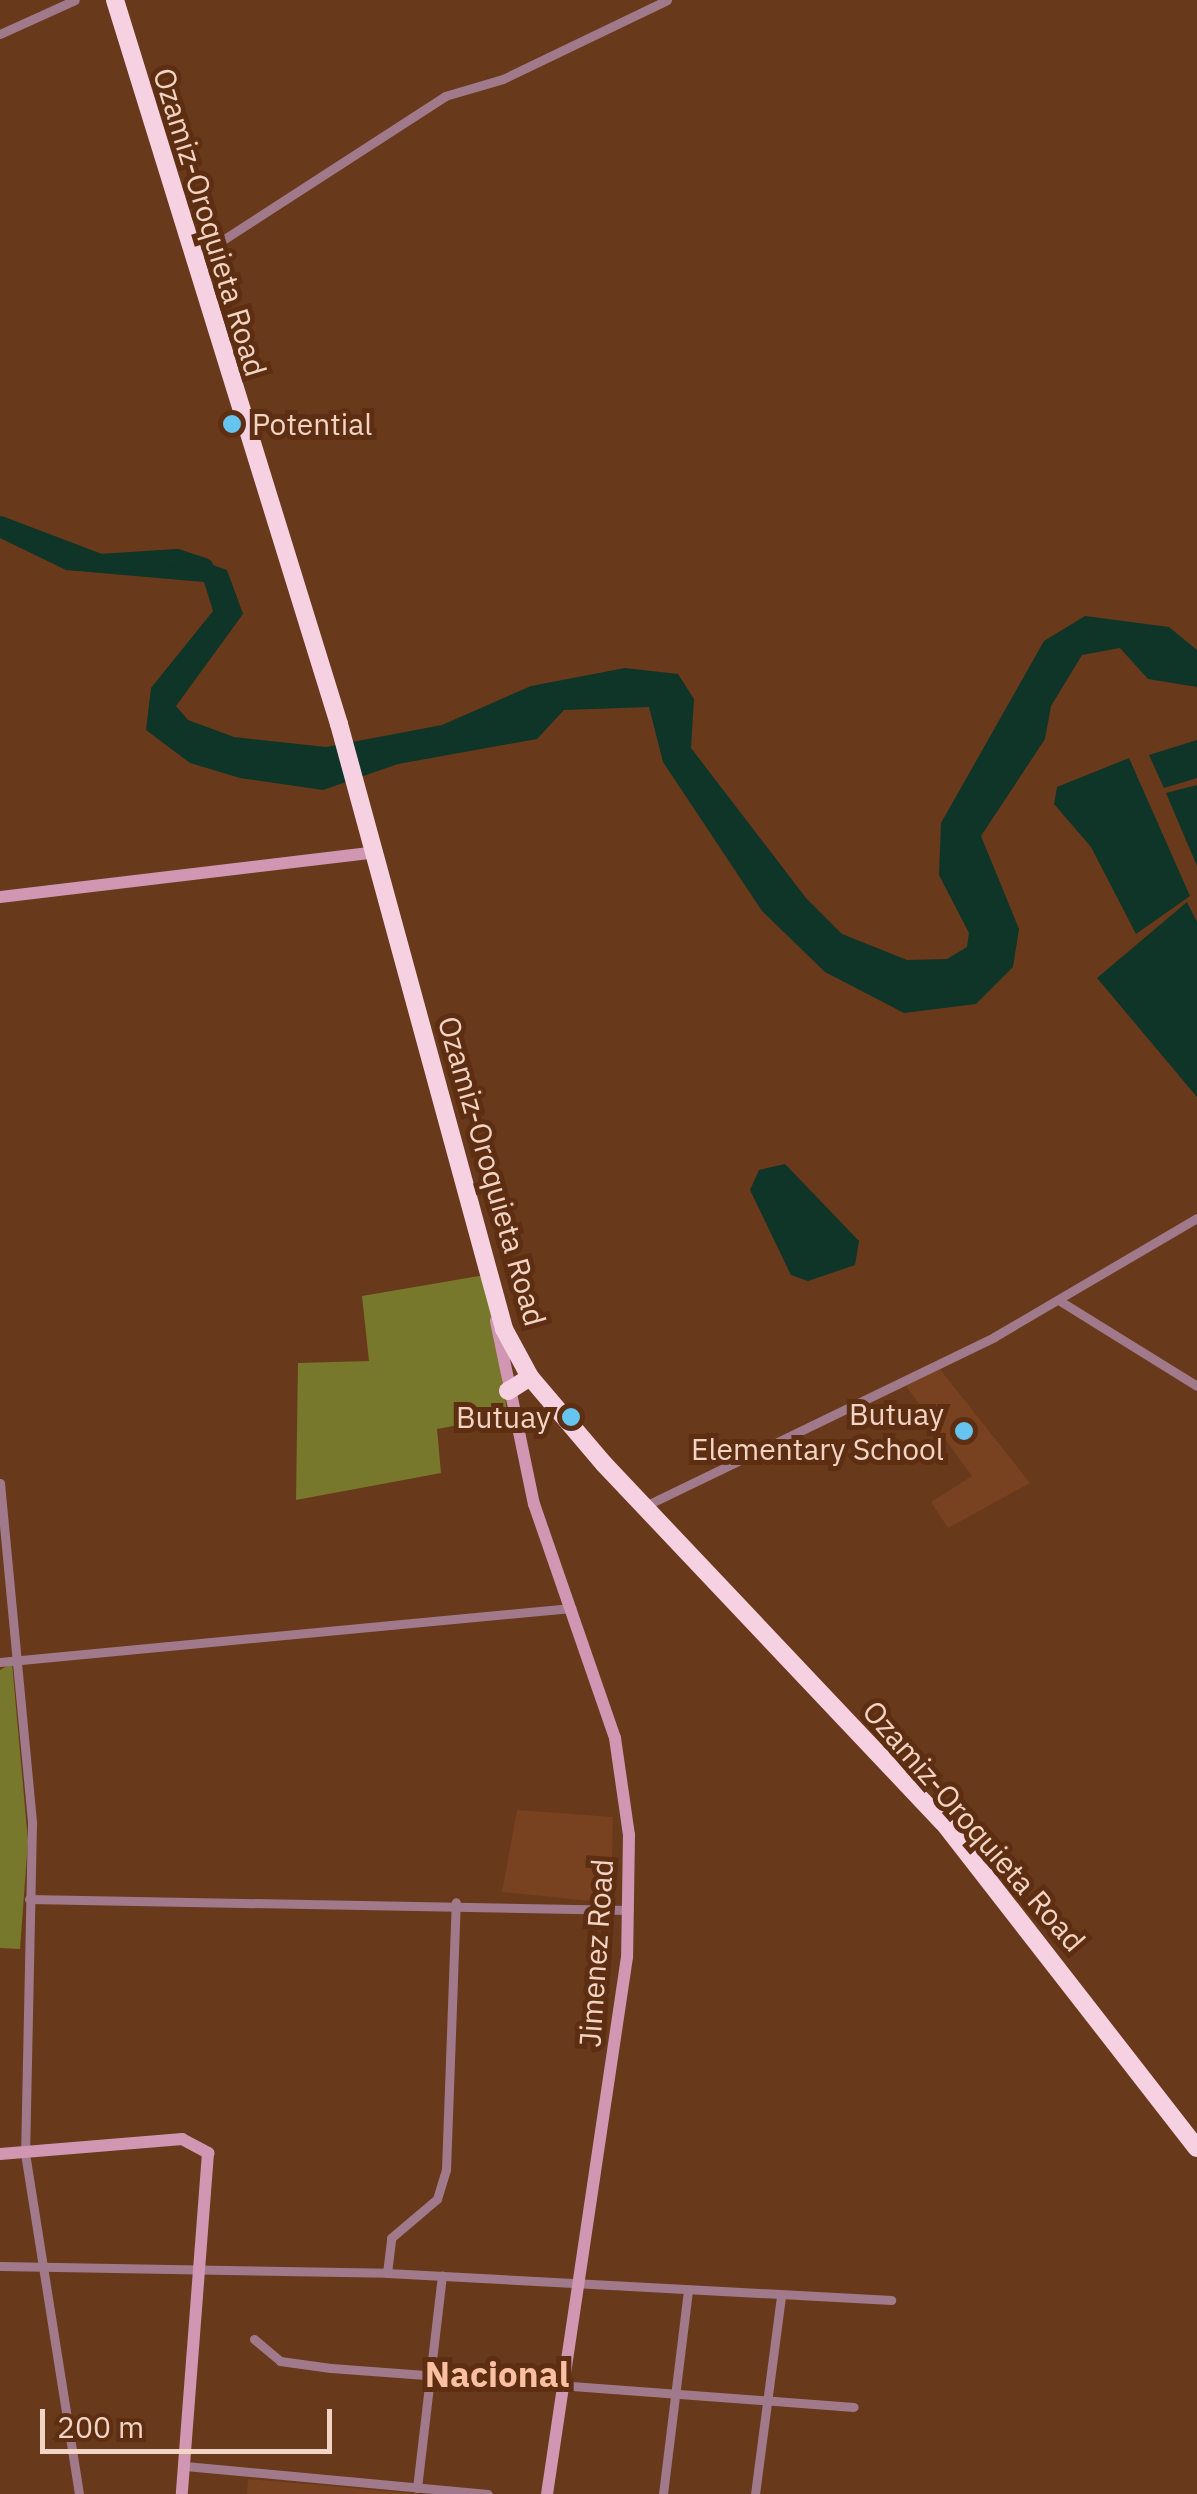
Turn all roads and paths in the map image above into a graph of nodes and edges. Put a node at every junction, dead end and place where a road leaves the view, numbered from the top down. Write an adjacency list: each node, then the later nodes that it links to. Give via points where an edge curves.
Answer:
1 (75, 0): 4 (street)
2 (114, 0): 5 (highway, Ozamiz-Oroquieta Road)
3 (667, 0): 5 (street, via 503,78 448,94)
4 (0, 34)
5 (192, 259): 6 (highway, Ozamiz-Oroquieta Road, via 339,724)
6 (371, 853): 7 (main road); 9 (highway, Ozamiz-Oroquieta Road)
7 (0, 897)
8 (1197, 1218): 10 (street)
9 (492, 1293): 11 (main road, Jimenez Road); 11 (highway, Ozamiz-Oroquieta Road)
10 (1060, 1300): 12 (street); 14 (street)
11 (518, 1385): 14 (highway, Ozamiz-Oroquieta Road); 15 (main road, Jimenez Road, via 541,1517)
12 (1197, 1386)
13 (0, 1483): 16 (street)
14 (646, 1506): 21 (highway, Ozamiz-Oroquieta Road, via 943,1822)
15 (572, 1608): 16 (street); 20 (main road, Jimenez Road, via 621,1766)
16 (16, 1658): 17 (street); 18 (street, via 32,1823)
17 (0, 1662)
18 (29, 1898): 19 (street); 22 (street)
19 (456, 1902): 20 (street); 27 (street, via 446,2170 437,2200 390,2238)
20 (629, 1910): 29 (main road, Jimenez Road)
21 (1197, 2148)
22 (25, 2152): 23 (main road); 25 (street); 26 (main road, via 202,2144 210,2164)
23 (0, 2154)
24 (0, 2266): 25 (street)
25 (38, 2268): 26 (street); 41 (street)
26 (197, 2269): 27 (street); 39 (main road)
27 (387, 2273): 28 (street)
28 (442, 2275): 29 (street); 34 (street)
29 (578, 2282): 30 (street); 35 (main road, Jimenez Road)
30 (688, 2290): 31 (street); 36 (street)
31 (781, 2296): 32 (street); 37 (street)
32 (891, 2300)
33 (254, 2339): 34 (street, via 280,2361)
34 (428, 2376): 35 (street); 40 (street)
35 (562, 2391): 36 (street); 44 (main road, Jimenez Road)
36 (678, 2394): 37 (street); 45 (street)
37 (768, 2400): 38 (street); 46 (street)
38 (854, 2407)
39 (185, 2466): 40 (street); 42 (main road)
40 (418, 2488): 43 (street)
41 (79, 2494)
42 (182, 2494)
43 (488, 2494)
44 (547, 2494)
45 (664, 2494)
46 (755, 2494)

